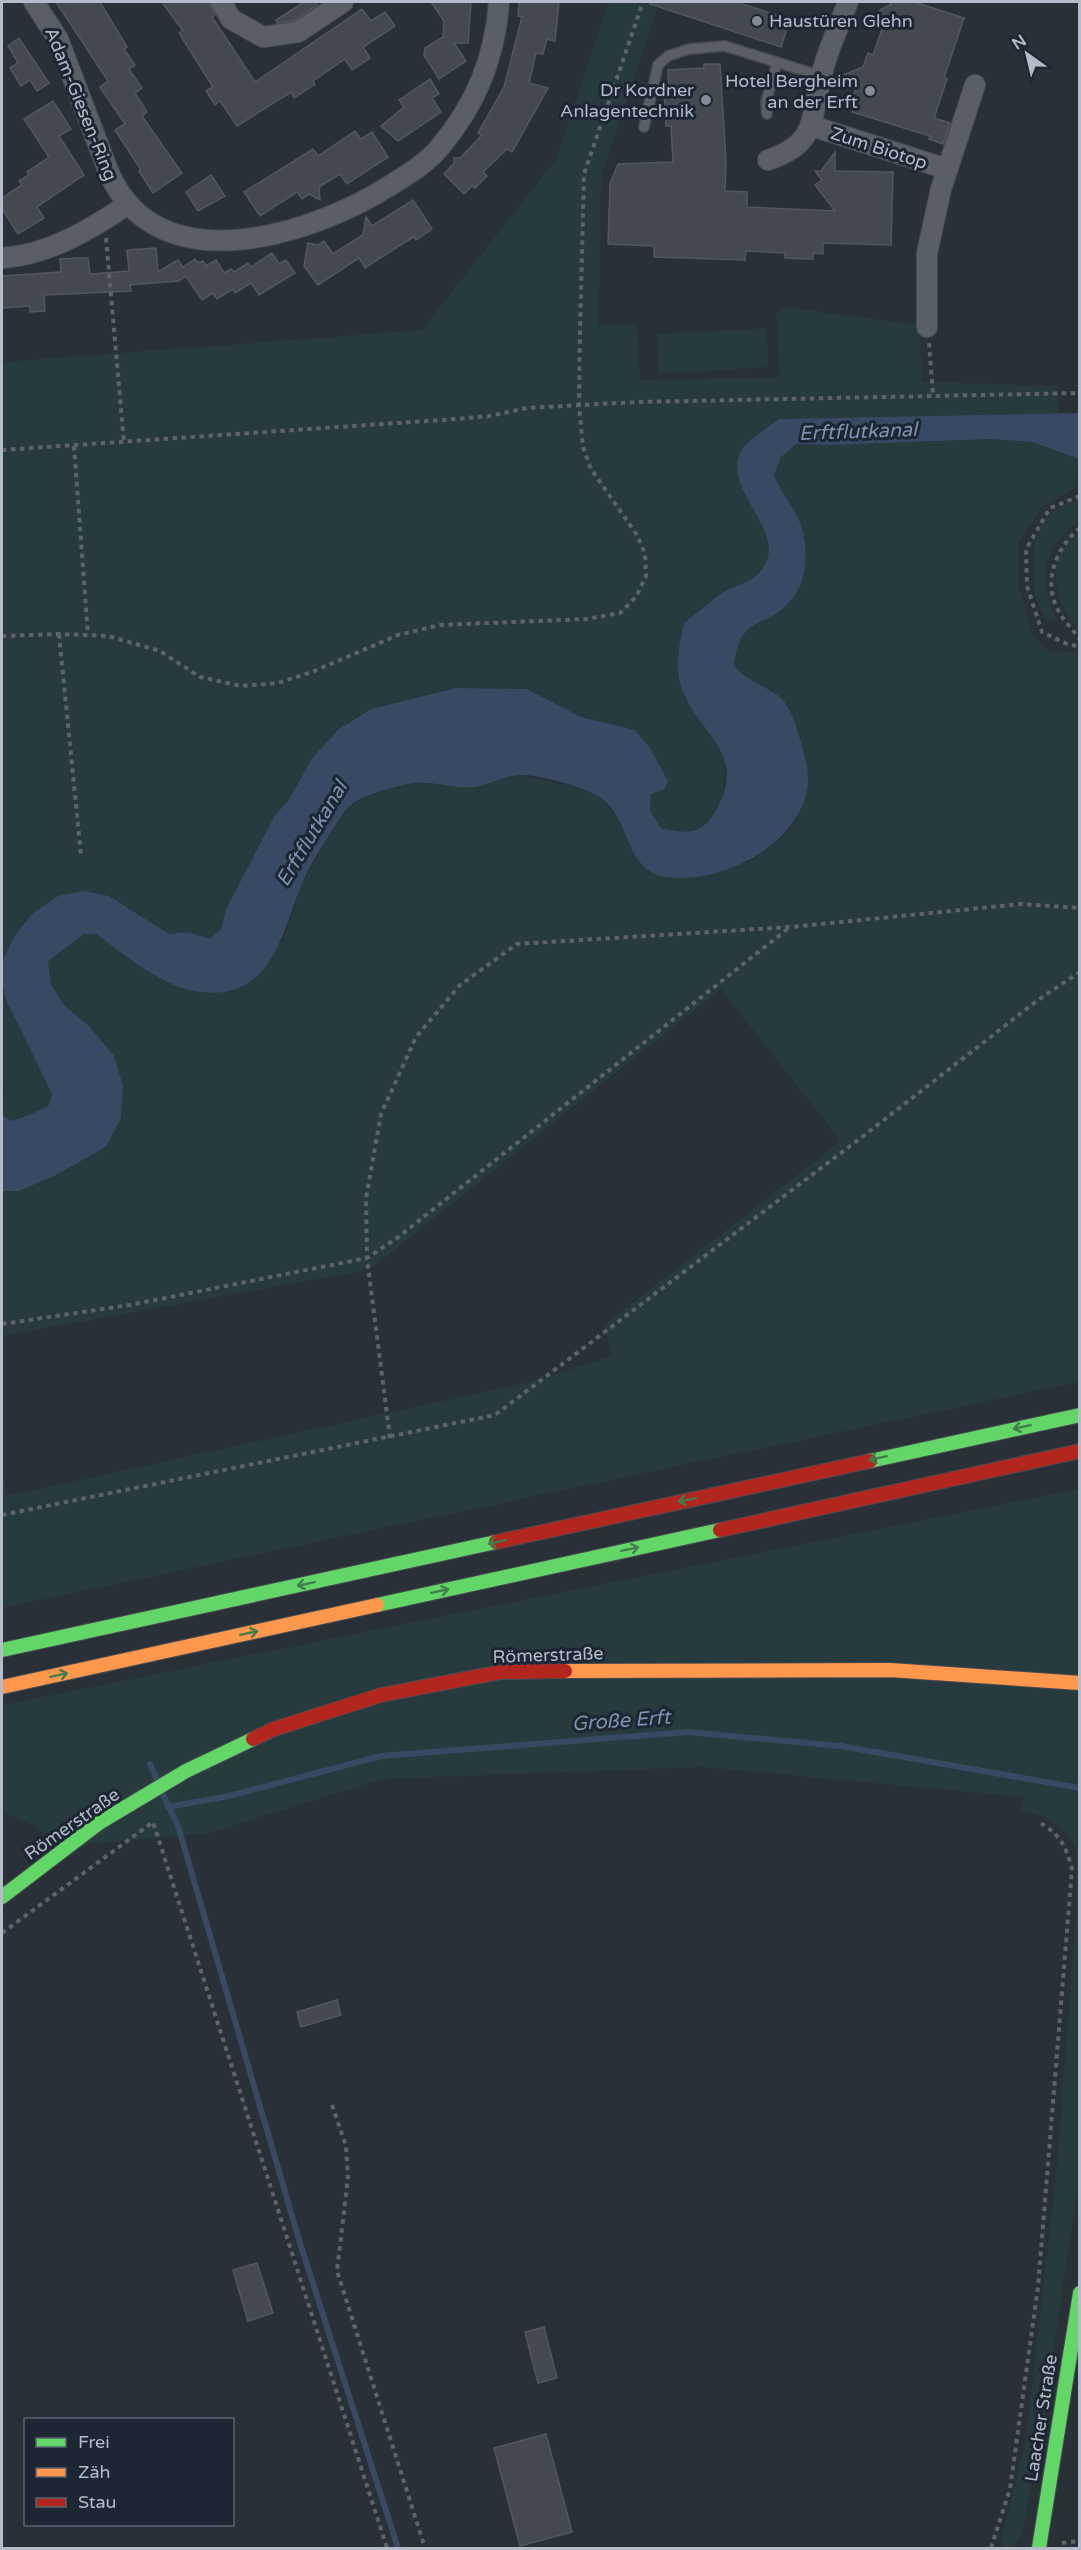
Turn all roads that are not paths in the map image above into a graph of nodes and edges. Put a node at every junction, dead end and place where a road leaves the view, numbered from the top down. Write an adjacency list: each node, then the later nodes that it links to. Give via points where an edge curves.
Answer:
1 (34, 2): 14 (street, Adam-Giesen-Ring, via 58,39 109,173)
2 (221, 2): 3 (street, via 231,19 263,37 298,32)
3 (343, 2)
4 (499, 2): 14 (street, Adam-Giesen-Ring, via 483,80 468,108 439,149 379,193 307,226 241,240 202,240 173,233 154,225)
5 (848, 2): 7 (street, Zum Biotop)
6 (777, 62): 7 (lane); 9 (lane, via 766,102); 11 (lane, via 725,46 689,49 668,56 658,65)
7 (821, 76): 10 (street, Zum Biotop)
8 (975, 85): 13 (street, Zum Biotop)
9 (767, 114)
10 (812, 126): 12 (street, Zum Biotop, via 796,147); 13 (street, Zum Biotop)
11 (644, 127)
12 (768, 160)
13 (946, 170): 16 (street, Zum Biotop, via 927,253)
14 (128, 204): 15 (street, via 75,237 45,249)
15 (2, 258)
16 (927, 327)
17 (1080, 1415): 19 (main road, one-way to 19)
18 (1080, 1451): 21 (main road, one-way to 18)
19 (2, 1650)
20 (1080, 1683): 22 (main road, Römerstraße, via 890,1670 501,1672 381,1695 274,1730 186,1771 99,1823)
21 (2, 1687)
22 (2, 1898)
23 (1080, 2293): 24 (main road, Laacher Straße)
24 (1039, 2548)

